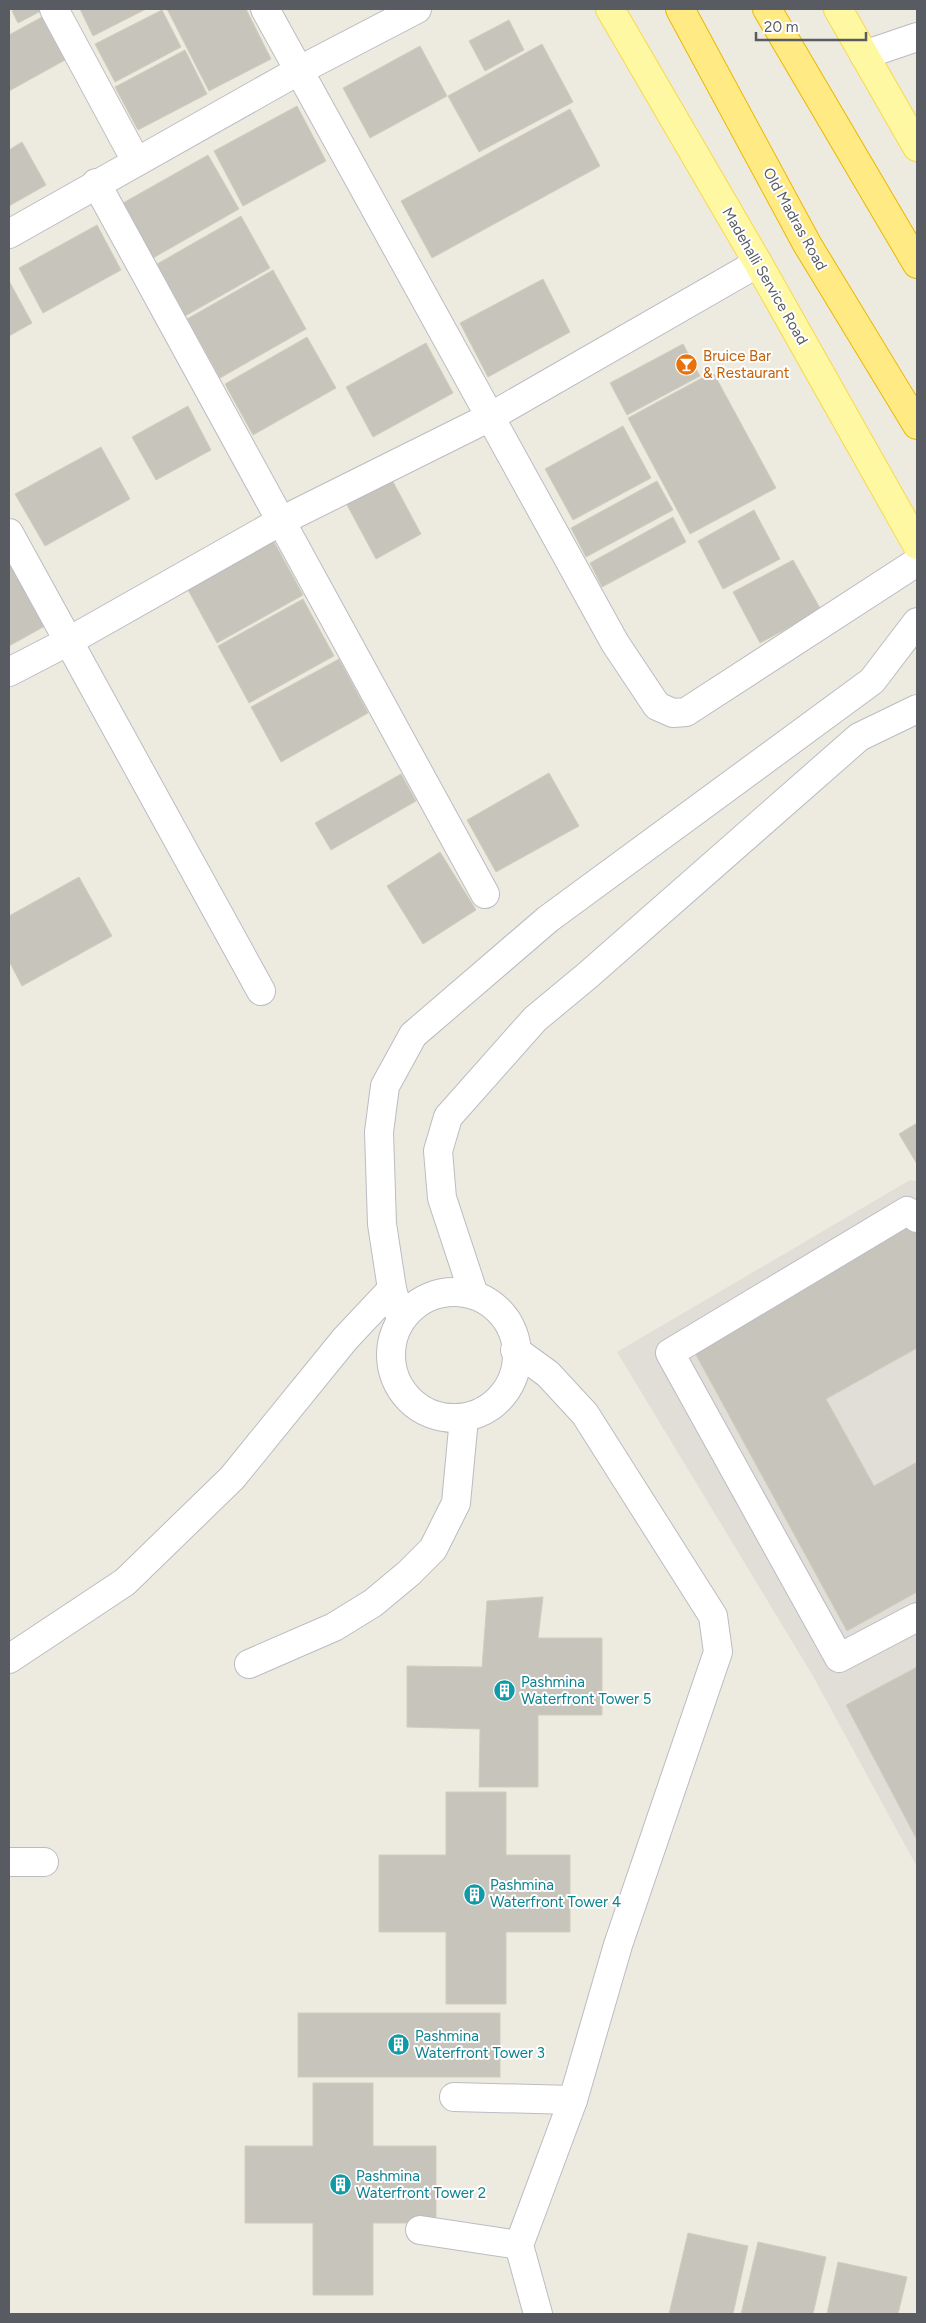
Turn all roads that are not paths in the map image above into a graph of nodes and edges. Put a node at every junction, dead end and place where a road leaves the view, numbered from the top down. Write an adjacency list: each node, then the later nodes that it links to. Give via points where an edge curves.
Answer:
1 (54, 9): 13 (street)
2 (265, 9): 10 (street)
3 (417, 9): 10 (street)
4 (610, 9): 16 (main road, Madehalli Service Road)
5 (680, 9): 19 (highway, Old Madras Road, via 807,244)
6 (767, 9): 17 (highway)
7 (838, 9): 9 (main road)
8 (917, 37): 9 (street)
9 (864, 55): 11 (main road)
10 (298, 71): 13 (street); 18 (street)
11 (909, 116): 12 (main road)
12 (917, 147)
13 (136, 161): 14 (street)
14 (96, 183): 15 (street); 20 (street)
15 (9, 234)
16 (758, 263): 18 (street); 22 (main road, Madehalli Service Road)
17 (917, 264)
18 (490, 417): 20 (street); 23 (street, via 615,643 657,706 673,713 686,712)
19 (917, 425)
20 (281, 521): 25 (street); 28 (street)
21 (9, 533): 25 (street)
22 (917, 544)
23 (917, 562)
24 (917, 622): 31 (street, via 872,682 548,919 413,1035 385,1086 379,1132 382,1224)
25 (69, 641): 26 (street); 29 (street)
26 (9, 672)
27 (917, 710): 32 (street, via 858,737 535,1019 448,1117 438,1151 442,1198)
28 (485, 894)
29 (261, 990)
30 (917, 1218): 36 (street, via 907,1211 670,1353 839,1658)
31 (392, 1289): 33 (street); 37 (street, via 345,1339 232,1478 138,1569 124,1582)
32 (474, 1295): 33 (street, via 453,1292 433,1295); 34 (street, via 492,1305 506,1320 515,1339)
33 (401, 1320): 35 (street, via 392,1340 391,1360 396,1380 407,1398 421,1410 443,1418)
34 (515, 1350): 35 (street, via 512,1380 500,1398 484,1411); 42 (street, via 548,1374 585,1414 713,1616 718,1652 618,1945)
35 (464, 1418): 38 (street, via 456,1503 433,1549 373,1603 334,1626)
36 (917, 1617)
37 (9, 1659)
38 (250, 1664)
39 (9, 1862): 40 (street)
40 (44, 1862)
41 (454, 2097): 42 (street)
42 (573, 2100): 44 (street)
43 (420, 2230): 44 (street)
44 (519, 2245): 45 (street)
45 (538, 2314)

